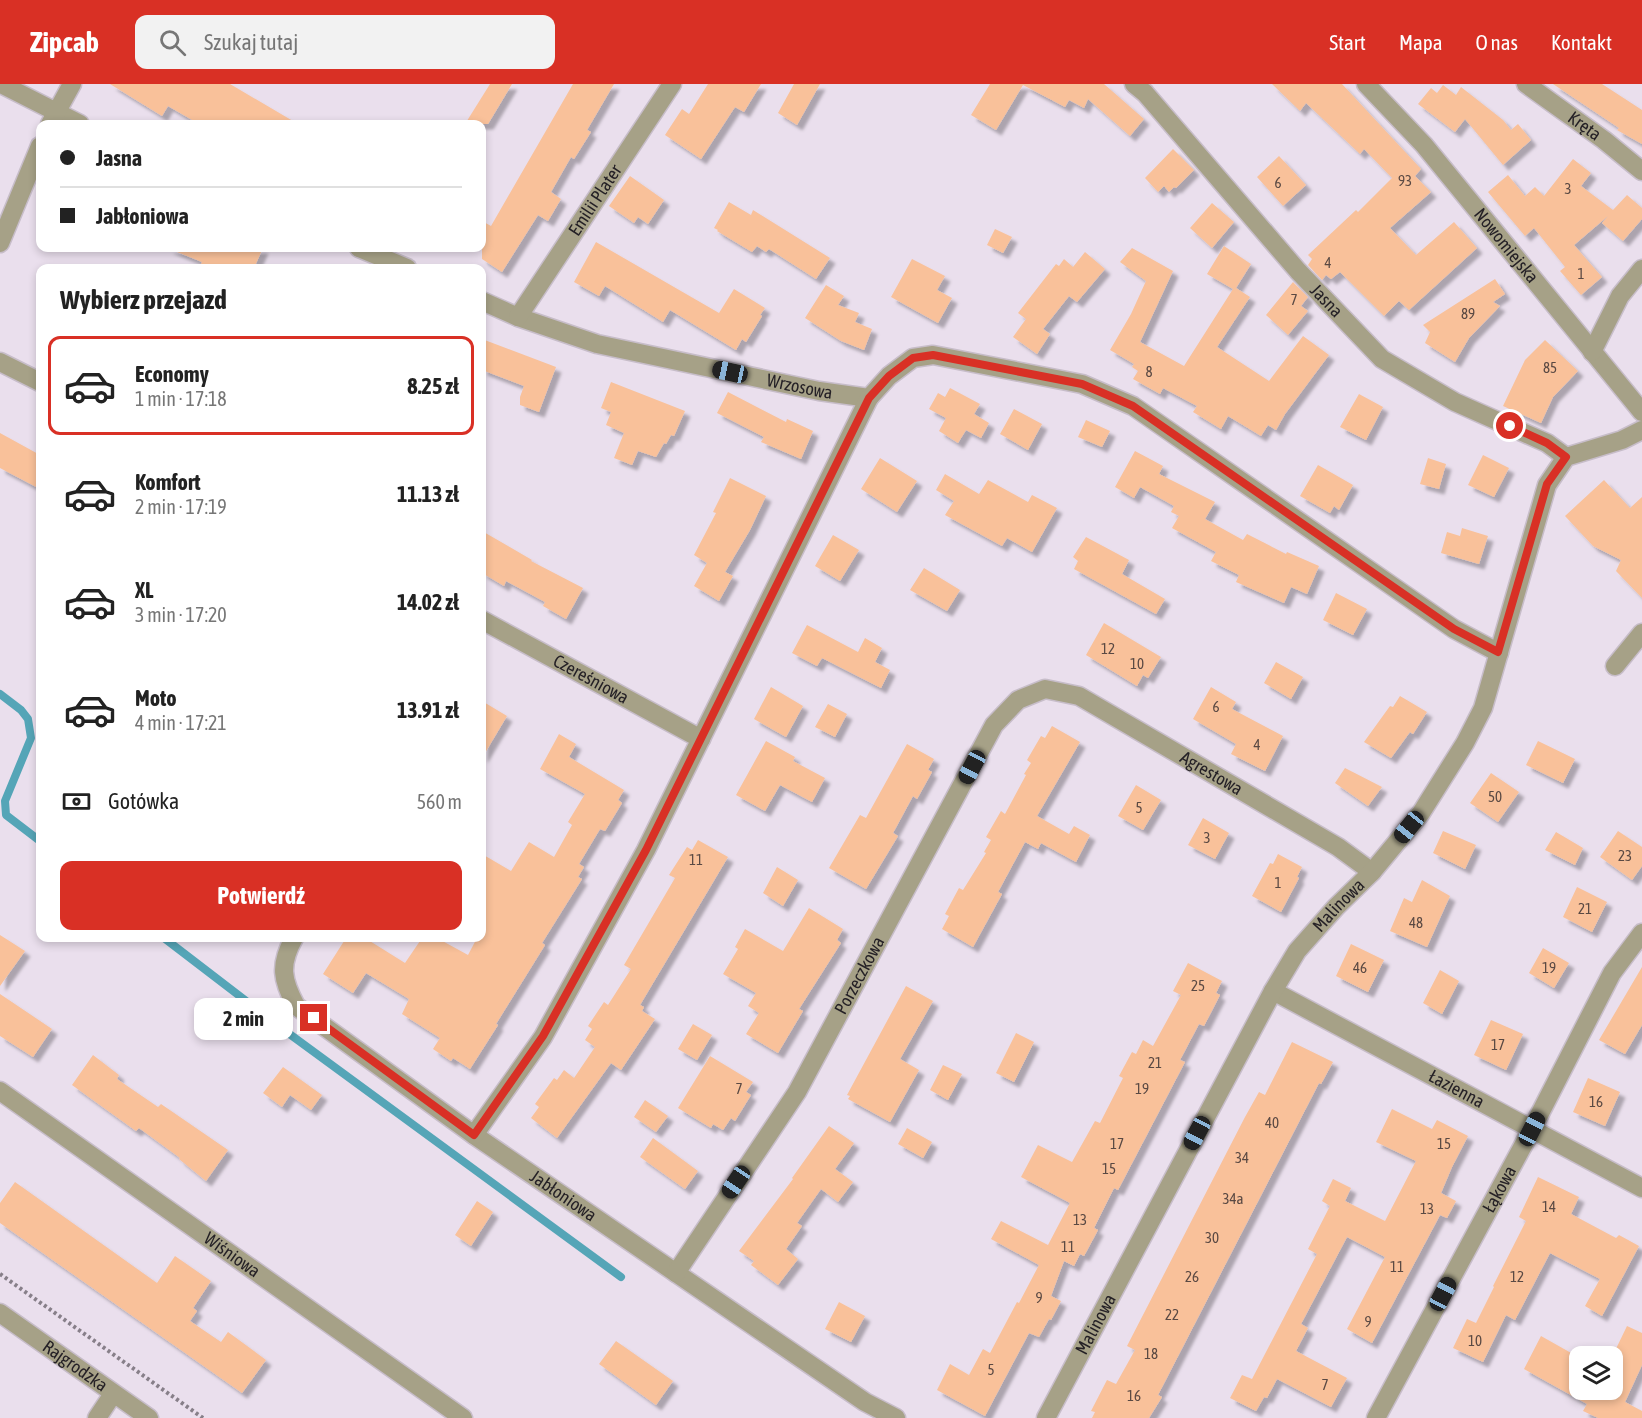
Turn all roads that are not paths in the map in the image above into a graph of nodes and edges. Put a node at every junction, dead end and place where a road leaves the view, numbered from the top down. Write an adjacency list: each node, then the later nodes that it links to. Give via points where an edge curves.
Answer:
1 (1, 84): 7 (street)
2 (72, 84): 7 (street)
3 (672, 84): 15 (street, Emilii Plater)
4 (1134, 84): 22 (street, Jasna, via 1298,271 1382,359 1455,402 1547,443)
5 (1366, 84): 16 (street, Nowomiejska, via 1424,145)
6 (1526, 84): 9 (street, Kręta)
7 (53, 119)
8 (36, 156): 10 (street)
9 (1642, 171)
10 (0, 243)
11 (369, 252): 12 (street)
12 (397, 264)
13 (1642, 269): 16 (street, via 1620,296)
14 (486, 303): 15 (street, Wrzosowa)
15 (519, 317): 19 (street, Wrzosowa, via 597,344)
16 (1592, 352): 20 (street, Nowomiejska)
17 (0, 362): 18 (street)
18 (36, 380)
19 (869, 398): 25 (street, via 913,358 933,355 1082,384 1133,406 1454,629); 28 (street)
20 (1642, 412)
21 (1642, 430): 22 (street)
22 (1566, 457): 25 (street, Malinowa, via 1547,484)
23 (486, 622): 28 (street, Czereśniowa)
24 (1642, 633): 26 (street)
25 (1498, 652): 29 (street, Malinowa, via 1483,708 1465,743 1421,813)
26 (1615, 666)
27 (1045, 689): 29 (street, Agrestowa, via 1079,696 1338,847); 37 (street, Porzeczkowa, via 1018,700 994,725 797,1092)
28 (701, 739): 35 (street, via 646,850 543,1036)
29 (1372, 872): 32 (street, Malinowa, via 1297,951)
30 (1642, 933): 34 (street, Łąkowa, via 1612,973)
31 (292, 942): 35 (street, Jabłoniowa, via 284,964 285,985 296,1005)
32 (1273, 991): 34 (street, Łazienna); 44 (street, Malinowa)
33 (0, 1091): 42 (street, Wiśniowa)
34 (1532, 1129): 36 (street, Łazienna); 45 (street, Łąkowa)
35 (474, 1135): 37 (street, Jabłoniowa)
36 (1642, 1188)
37 (676, 1273): 43 (street, Jabłoniowa, via 865,1402)
38 (0, 1313): 39 (street, Rajgrodzka)
39 (113, 1394): 40 (street); 41 (street, Rajgrodzka)
40 (97, 1418)
41 (148, 1418)
42 (463, 1418)
43 (896, 1418)
44 (1046, 1418)
45 (1376, 1418)

